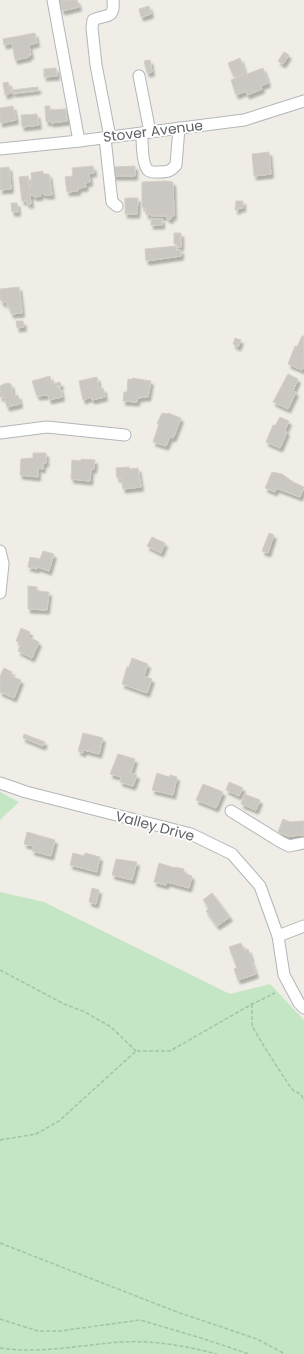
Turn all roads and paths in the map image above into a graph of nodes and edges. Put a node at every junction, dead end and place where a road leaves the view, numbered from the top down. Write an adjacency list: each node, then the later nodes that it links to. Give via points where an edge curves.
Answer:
1 (52, 0): 8 (street)
2 (113, 1): 7 (street, via 114,10 111,14 93,20 92,28)
3 (139, 76): 6 (street)
4 (304, 102): 5 (street, Stover Avenue, via 244,120)
5 (179, 128): 6 (street, Stover Avenue); 6 (street, via 176,165 170,172 147,170)
6 (146, 132): 7 (street, Stover Avenue)
7 (108, 137): 8 (street, Stover Avenue); 10 (street, via 112,202)
8 (79, 141): 9 (street, Stover Avenue)
9 (0, 149)
10 (117, 206)
11 (0, 433): 12 (street, via 47,427)
12 (125, 435)
13 (0, 551): 14 (street)
14 (0, 593)
15 (0, 783): 19 (street, Valley Drive, via 191,834 232,854 260,886)
16 (231, 811): 17 (street, via 289,846)
17 (304, 843)
18 (304, 926): 19 (street)
19 (278, 936): 23 (street, Valley Drive, via 284,974)
20 (0, 970): 24 (path, via 52,998 85,1012 111,1028)
21 (275, 993): 22 (path)
22 (252, 1004): 24 (path, via 170,1051); 25 (path, via 252,1026 289,1085 301,1094)
23 (304, 1008)
24 (136, 1051): 26 (path, via 59,1121 36,1134)
25 (304, 1101)
26 (0, 1140)
27 (0, 1243): 32 (path, via 177,1312 257,1339)
28 (0, 1319): 31 (path, via 38,1331 140,1320)
29 (0, 1348): 30 (path, via 40,1351 122,1342 188,1346)
30 (217, 1354)
31 (249, 1354)
32 (285, 1354)

